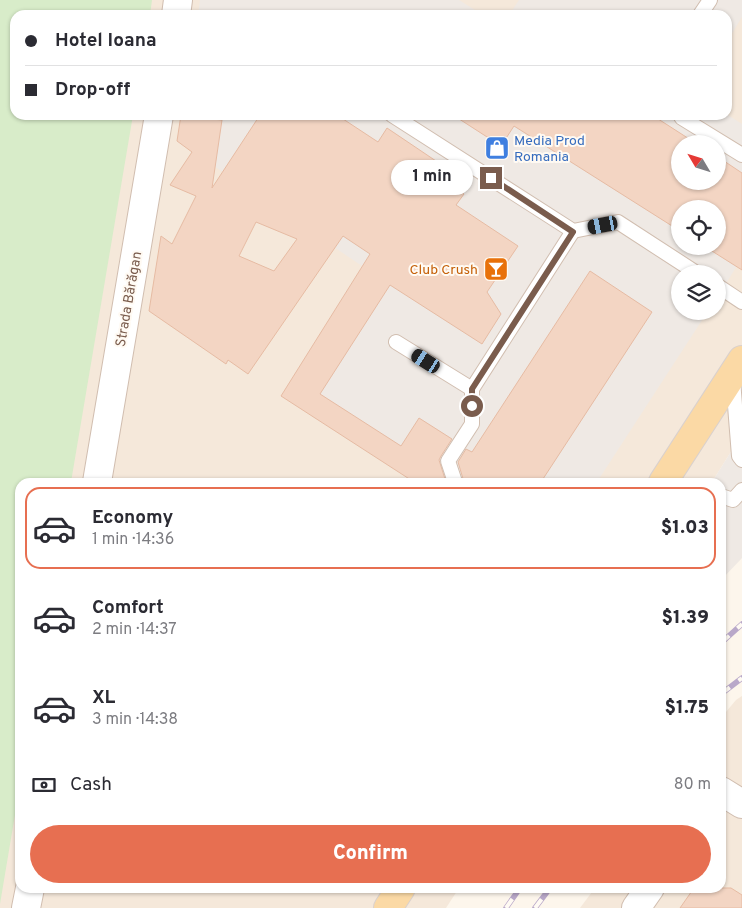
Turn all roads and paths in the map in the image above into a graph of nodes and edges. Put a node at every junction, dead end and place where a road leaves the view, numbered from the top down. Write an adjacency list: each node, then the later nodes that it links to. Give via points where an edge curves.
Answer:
1 (158, 120): 13 (street, Strada Bărăgan)
2 (400, 120): 5 (lane)
3 (685, 120): 4 (lane)
4 (742, 155)
5 (573, 232): 6 (lane, via 618,222); 11 (lane)
6 (684, 265)
7 (726, 291): 8 (lane)
8 (742, 302)
9 (396, 342): 11 (lane)
10 (737, 367): 12 (lane, via 739,456); 15 (main road)
11 (472, 389): 14 (lane, via 472,424 448,461)
12 (742, 460)
13 (98, 478)
14 (454, 478)
15 (666, 478)
16 (742, 490): 17 (lane, via 733,500)
17 (726, 498)
18 (726, 793): 19 (street)
19 (742, 804)
20 (29, 893): 23 (street)
21 (398, 893): 24 (main road)
22 (646, 893): 25 (street)
23 (26, 908)
24 (388, 908)
25 (636, 908)

